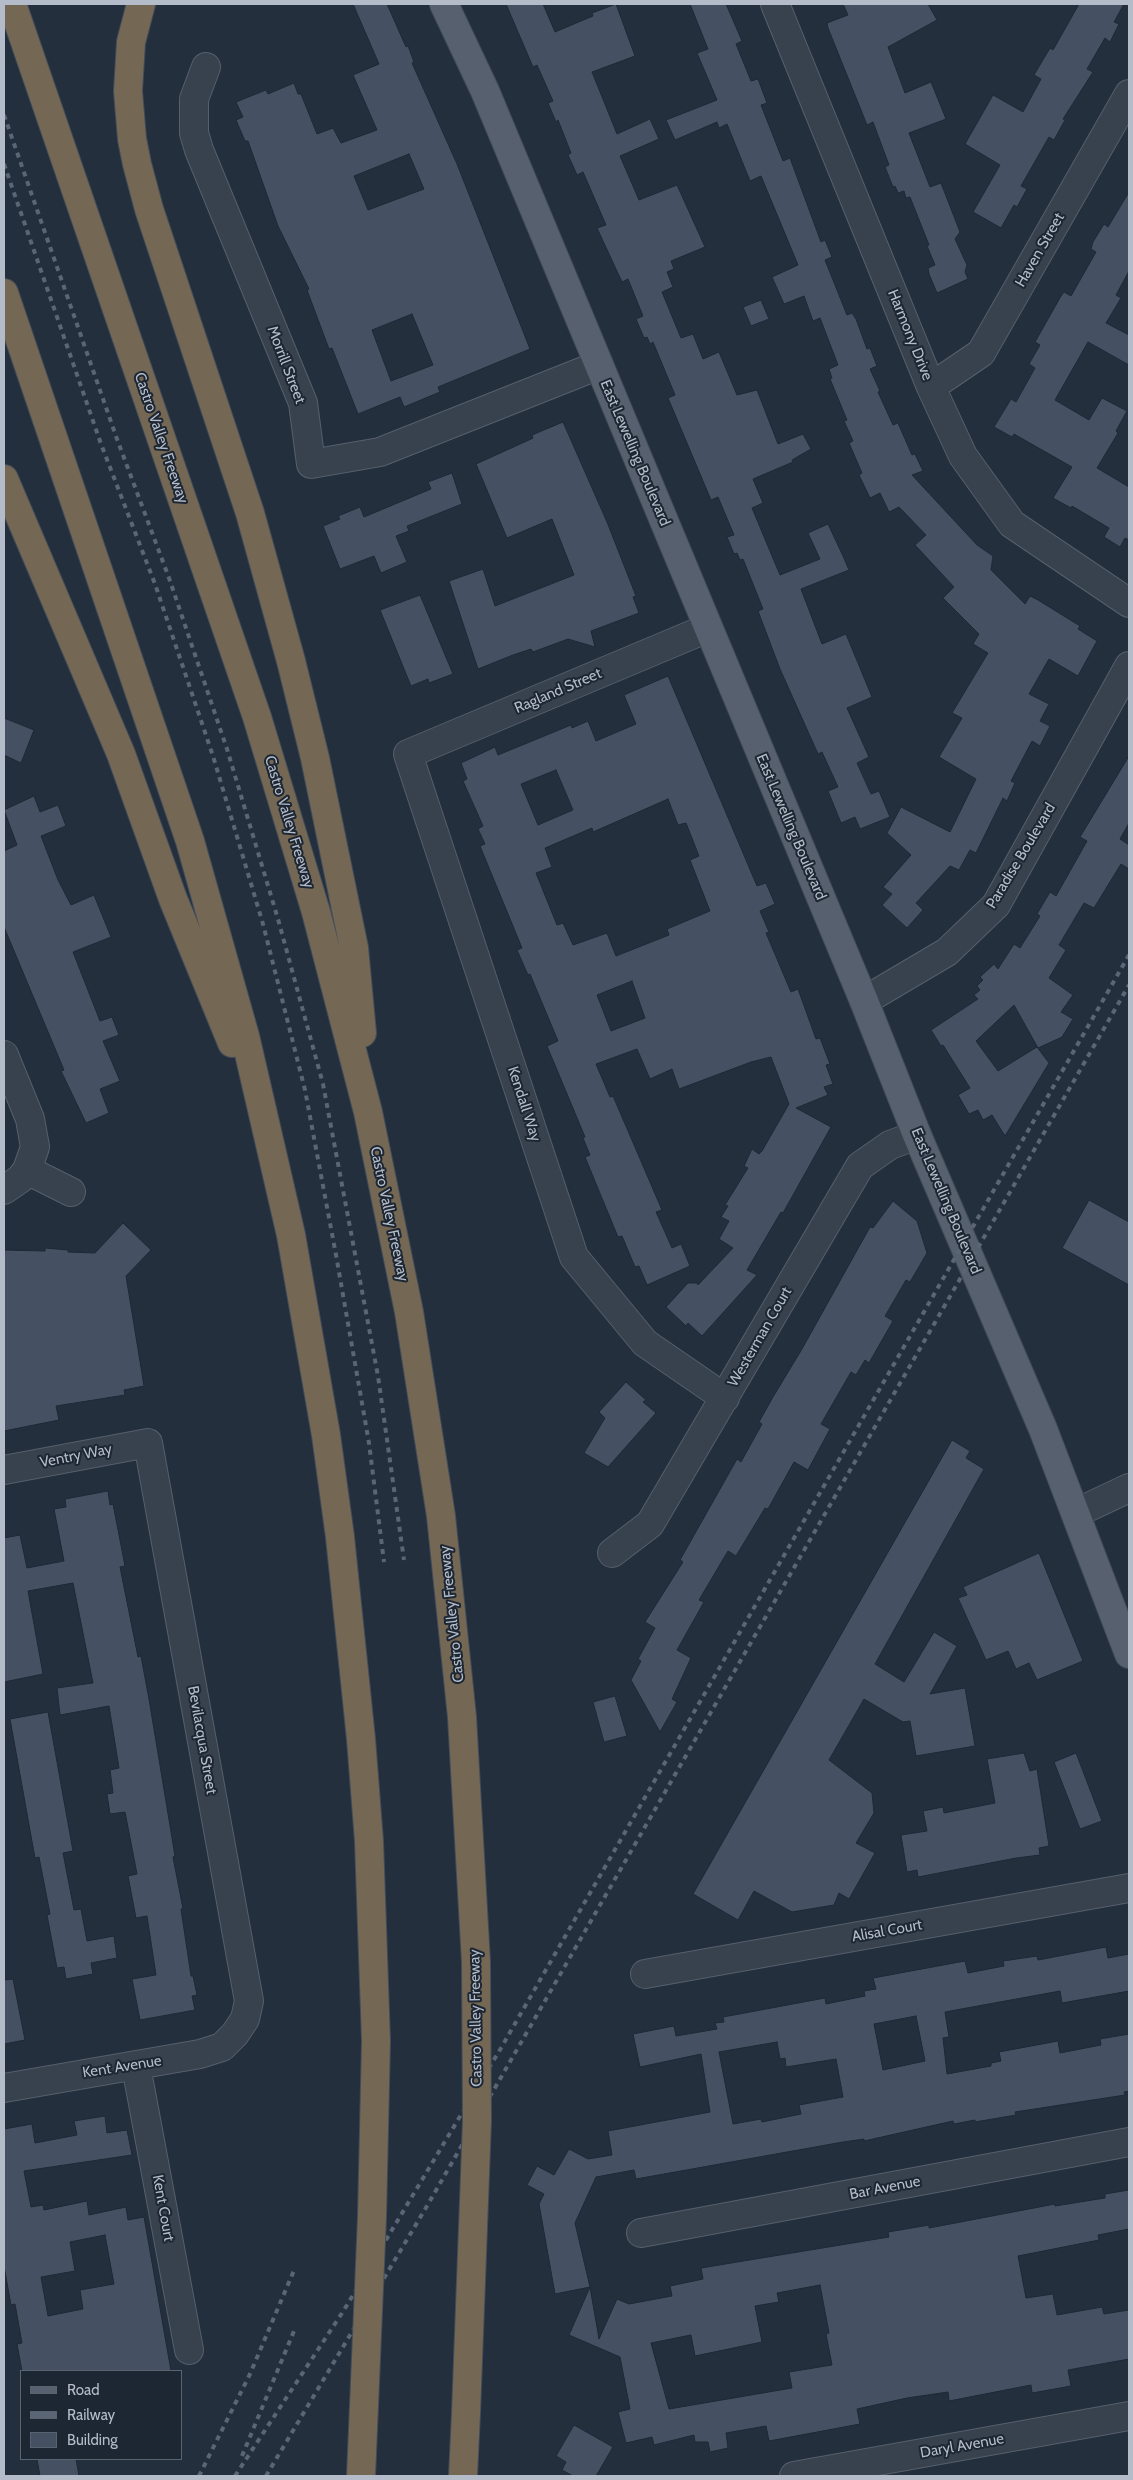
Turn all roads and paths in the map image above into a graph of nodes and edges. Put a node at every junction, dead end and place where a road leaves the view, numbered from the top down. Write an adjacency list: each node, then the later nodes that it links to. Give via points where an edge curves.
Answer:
1 (12, 4): 17 (highway, Castro Valley Freeway, via 260,726 316,912)
2 (141, 4): 17 (highway, via 128,66 132,139 149,209 250,513 307,725 354,948)
3 (444, 4): 8 (main road, East Lewelling Boulevard, via 485,91)
4 (775, 4): 9 (street, Harmony Drive)
5 (206, 67): 8 (street, Morrill Street, via 194,99 194,132 303,402 311,464 380,452)
6 (1129, 94): 9 (street, Haven Street, via 981,353)
7 (4, 293): 19 (highway, via 190,841 245,1036)
8 (599, 366): 12 (main road, East Lewelling Boulevard)
9 (931, 387): 11 (street, Harmony Drive, via 963,456 1012,524)
10 (4, 479): 19 (highway, via 118,747 173,899)
11 (1129, 603)
12 (708, 628): 14 (street, Ragland Street); 15 (main road, East Lewelling Boulevard)
13 (1129, 666): 15 (street, Paradise Boulevard, via 996,904 947,952)
14 (408, 754): 23 (street, Kendall Way, via 574,1257 644,1343)
15 (864, 1001): 18 (main road, East Lewelling Boulevard)
16 (4, 1055): 20 (street, via 34,1133 35,1147)
17 (368, 1112): 40 (highway, Castro Valley Freeway, bridge, via 407,1303 441,1516 462,1717 476,1962 477,2121)
18 (917, 1135): 23 (street, Westerman Court, via 890,1145 860,1166); 27 (main road, East Lewelling Boulevard)
19 (269, 1136): 39 (highway, bridge, via 291,1235 326,1435 353,1648 368,1841 376,2041)
20 (27, 1170): 21 (street); 22 (street)
21 (4, 1190)
22 (71, 1192)
23 (725, 1398): 28 (street, Westerman Court, via 650,1524)
24 (148, 1443): 25 (street, Ventry Way); 32 (street, Bevilacqua Street, via 249,2001 245,2019)
25 (4, 1470)
26 (1129, 1488): 27 (street)
27 (1076, 1513): 29 (main road, East Lewelling Boulevard)
28 (612, 1552)
29 (1129, 1654)
30 (1129, 1888): 31 (street, Alisal Court)
31 (645, 1974)
32 (235, 2034): 33 (street, Kent Avenue, via 222,2047)
33 (136, 2066): 34 (street, Kent Avenue); 37 (street, Kent Court)
34 (4, 2088)
35 (1129, 2142): 36 (street, Bar Avenue)
36 (641, 2233)
37 (189, 2350)
38 (1129, 2416): 41 (street, Daryl Avenue)
39 (361, 2476)
40 (463, 2476)
41 (794, 2476)

